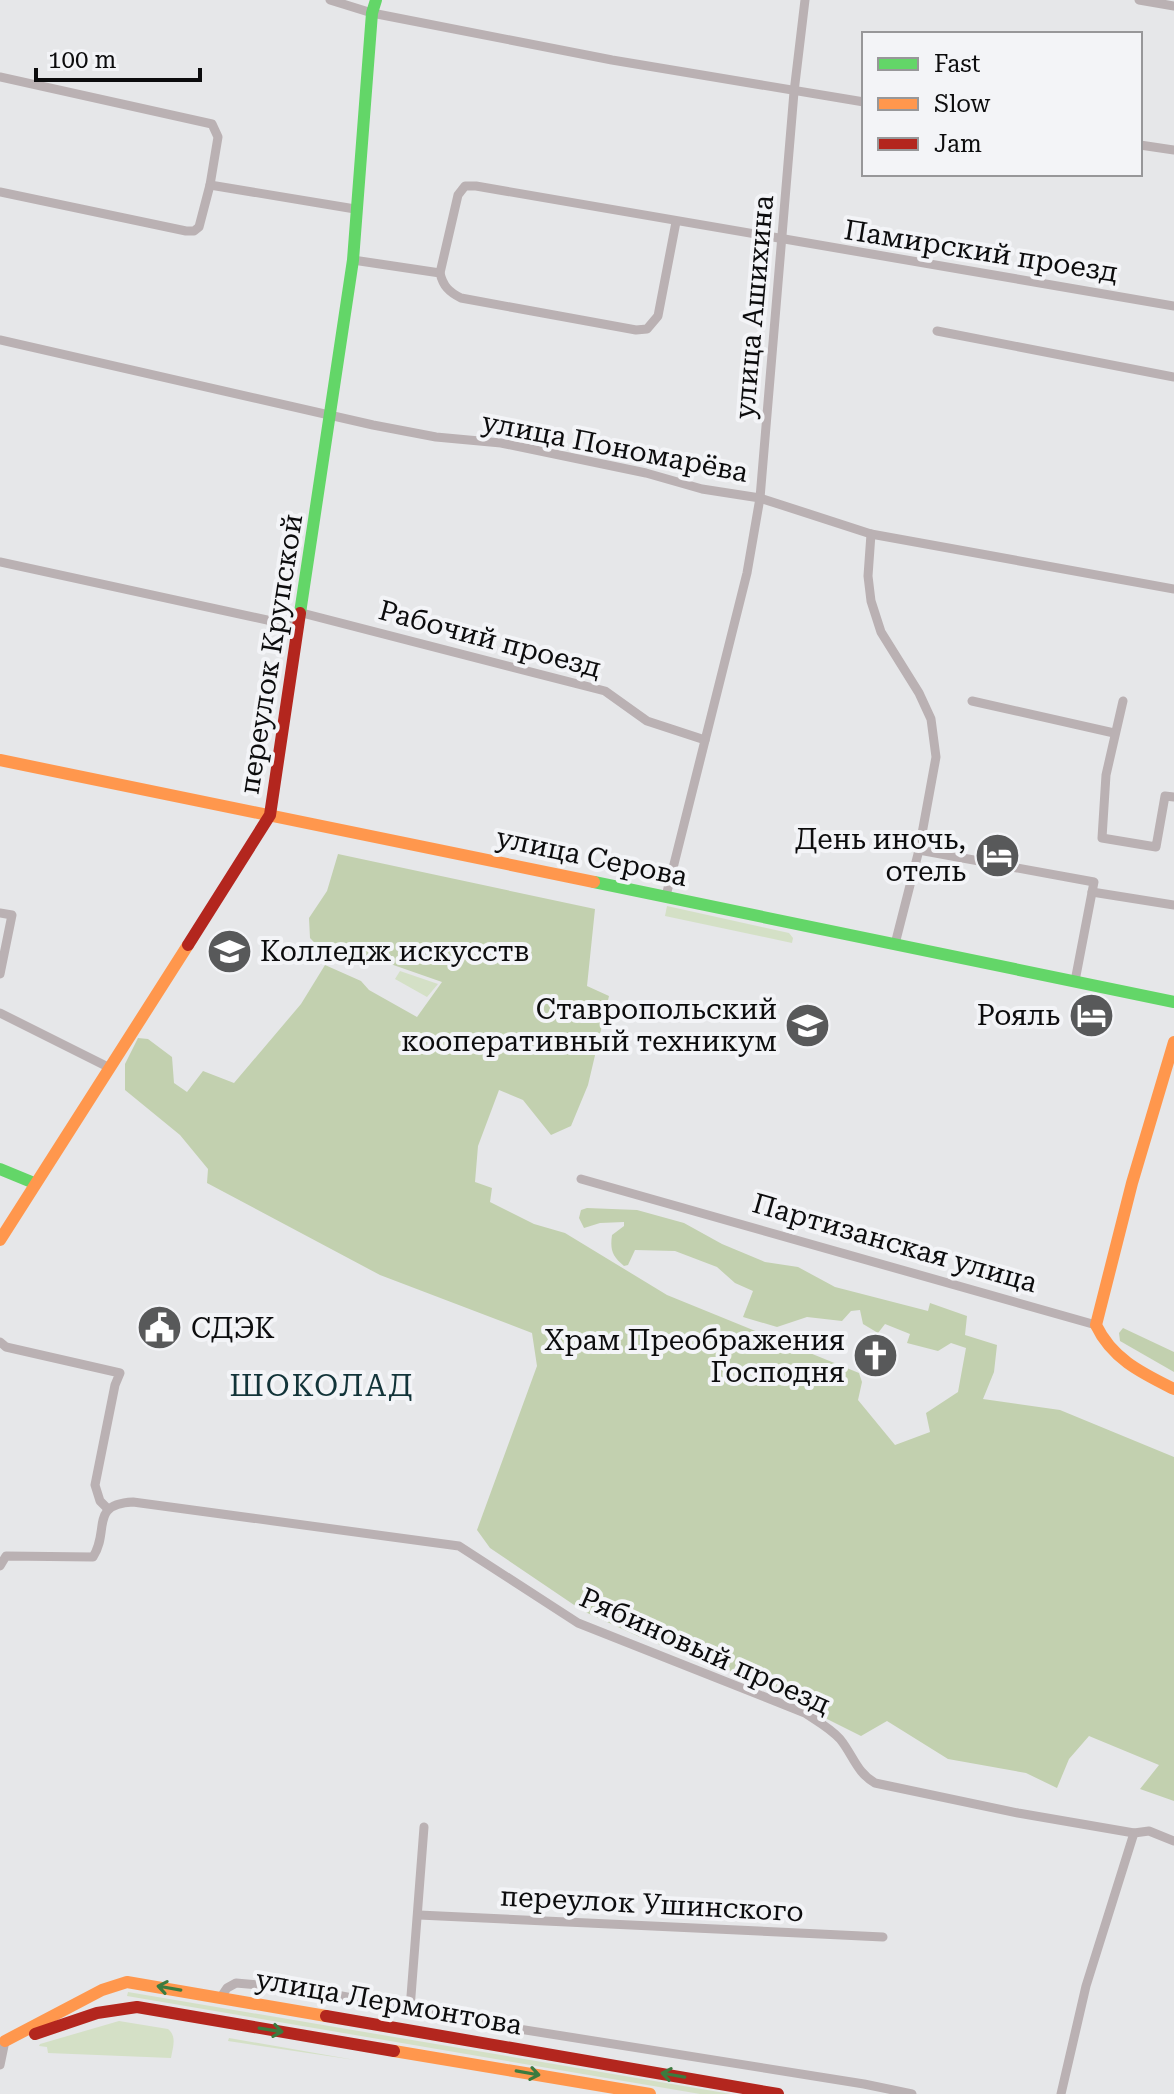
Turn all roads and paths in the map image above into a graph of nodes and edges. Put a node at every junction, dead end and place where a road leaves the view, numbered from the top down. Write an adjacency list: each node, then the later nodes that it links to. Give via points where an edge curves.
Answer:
1 (330, 0): 4 (street)
2 (805, 0): 7 (street, улица Ашихина)
3 (1139, 0): 5 (street)
4 (374, 6): 7 (street, via 597,57); 13 (main road, переулок Крупской)
5 (1174, 6)
6 (0, 77): 11 (street, via 212,124 218,137)
7 (794, 92): 8 (street); 15 (street, улица Ашихина)
8 (862, 102)
9 (1142, 145): 10 (street)
10 (1174, 150)
11 (210, 185): 12 (street, via 202,221 194,231); 13 (street)
12 (0, 192)
13 (355, 209): 16 (main road, переулок Крупской)
14 (676, 222): 15 (street, Памирский проезд); 17 (street, Памирский проезд, via 465,186 458,195); 17 (street, via 658,316 647,329 461,298 450,293)
15 (781, 240): 18 (street, Памирский проезд); 23 (street, улица Ашихина)
16 (353, 260): 17 (street); 22 (main road, переулок Крупской)
17 (440, 273)
18 (1174, 306)
19 (937, 331): 21 (street)
20 (0, 340): 22 (street, улица Пономарёва)
21 (1174, 377)
22 (331, 415): 23 (street, улица Пономарёва, via 436,437 519,446); 27 (main road, переулок Крупской)
23 (760, 498): 24 (street, улица Пономарёва); 32 (street, улица Ашихина)
24 (871, 534): 26 (street, улица Пономарёва); 36 (street, via 868,576 874,611 931,719 935,744)
25 (0, 562): 28 (street)
26 (1174, 589)
27 (302, 613): 28 (main road, переулок Крупской); 32 (street, Рабочий проезд, via 605,691 647,721)
28 (299, 627): 35 (main road, переулок Крупской)
29 (972, 701): 31 (street)
30 (1123, 701): 31 (street)
31 (1114, 733): 34 (street, via 1102,838 1156,847 1165,796)
32 (705, 740): 38 (street, улица Ашихина)
33 (0, 760): 35 (main road, улица Серова)
34 (1174, 797)
35 (270, 815): 38 (main road, улица Серова); 47 (main road, переулок Крупской)
36 (919, 850): 37 (street, via 1094,882); 41 (street)
37 (1092, 892): 39 (street); 43 (street)
38 (666, 896): 41 (main road, улица Серова)
39 (1174, 905)
40 (0, 913): 42 (street, via 12,915)
41 (895, 944): 43 (main road, улица Серова)
42 (0, 974)
43 (1075, 981): 44 (main road, улица Серова)
44 (1174, 1002)
45 (0, 1013): 47 (street)
46 (1174, 1042): 52 (main road)
47 (110, 1068): 50 (main road, переулок Крупской)
48 (0, 1169): 50 (main road)
49 (581, 1179): 52 (street, Партизанская улица)
50 (34, 1183): 51 (main road, переулок Крупской)
51 (0, 1240)
52 (1096, 1325): 54 (main road, via 1105,1344 1140,1372)
53 (0, 1342): 55 (street, via 120,1373 95,1485)
54 (1174, 1389)
55 (107, 1508): 56 (street, via 93,1557 6,1556); 58 (street, Рябиновый проезд, via 133,1502 459,1546 578,1623 805,1713 830,1729 863,1776 875,1783)
56 (0, 1566)
57 (424, 1827): 60 (street)
58 (1134, 1833): 59 (street, Рябиновый проезд, via 1149,1831); 71 (street, via 1086,1986)
59 (1174, 1841)
60 (419, 1915): 61 (street, переулок Ушинского); 65 (street)
61 (883, 1937)
62 (143, 1983): 63 (main road, улица Лермонтова, one-way to 62); 64 (main road, via 121,1991 123,1999); 66 (main road, улица Лермонтова, via 113,1985)
63 (221, 1997): 65 (street, via 236,1983 251,1982); 69 (main road, улица Лермонтова, one-way to 63)
64 (137, 2007): 66 (main road, улица Лермонтова, via 87,2014); 68 (main road, улица Лермонтова, one-way to 68)
65 (410, 2009): 70 (street)
66 (2, 2042): 67 (street)
67 (0, 2065)
68 (650, 2094)
69 (778, 2094)
70 (912, 2094)
71 (1061, 2094)

